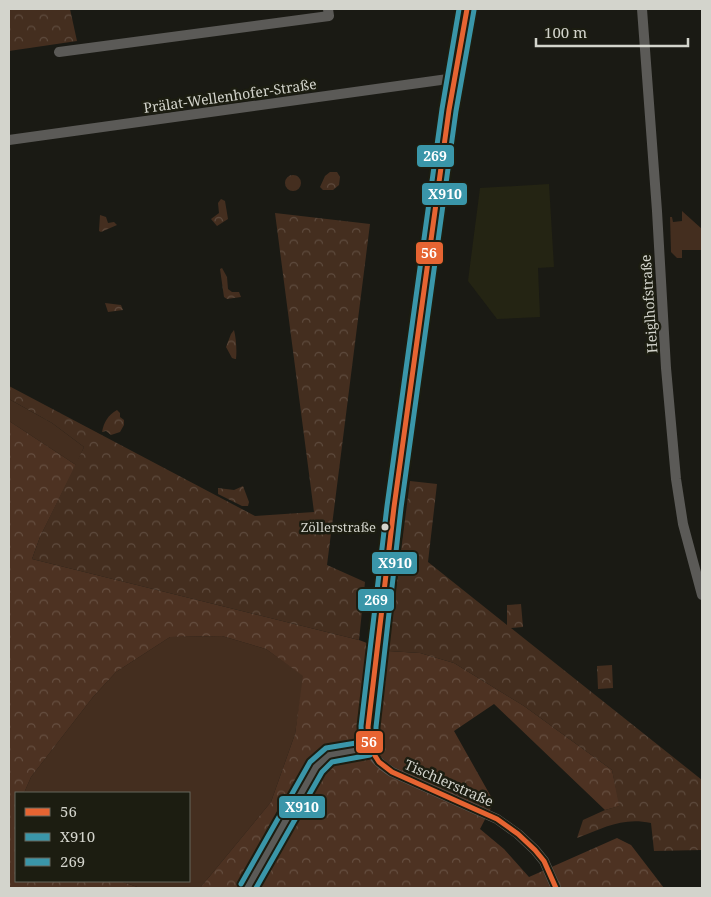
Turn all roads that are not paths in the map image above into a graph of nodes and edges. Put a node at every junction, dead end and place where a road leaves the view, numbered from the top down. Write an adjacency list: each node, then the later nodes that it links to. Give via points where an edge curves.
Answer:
1 (328, 9): 4 (street, via 329,16)
2 (467, 9): 5 (street)
3 (642, 9): 7 (street, Heiglhofstraße, via 676,479 683,524)
4 (59, 52)
5 (455, 78): 6 (street, Prälat-Wellenhofer-Straße); 8 (street, via 384,591 368,727)
6 (9, 140)
7 (702, 595)
8 (369, 748): 9 (street, via 329,755 316,767); 10 (street, Tischlerstraße, via 380,764 392,772 497,819 518,834 544,861)
9 (248, 888)
10 (556, 888)

